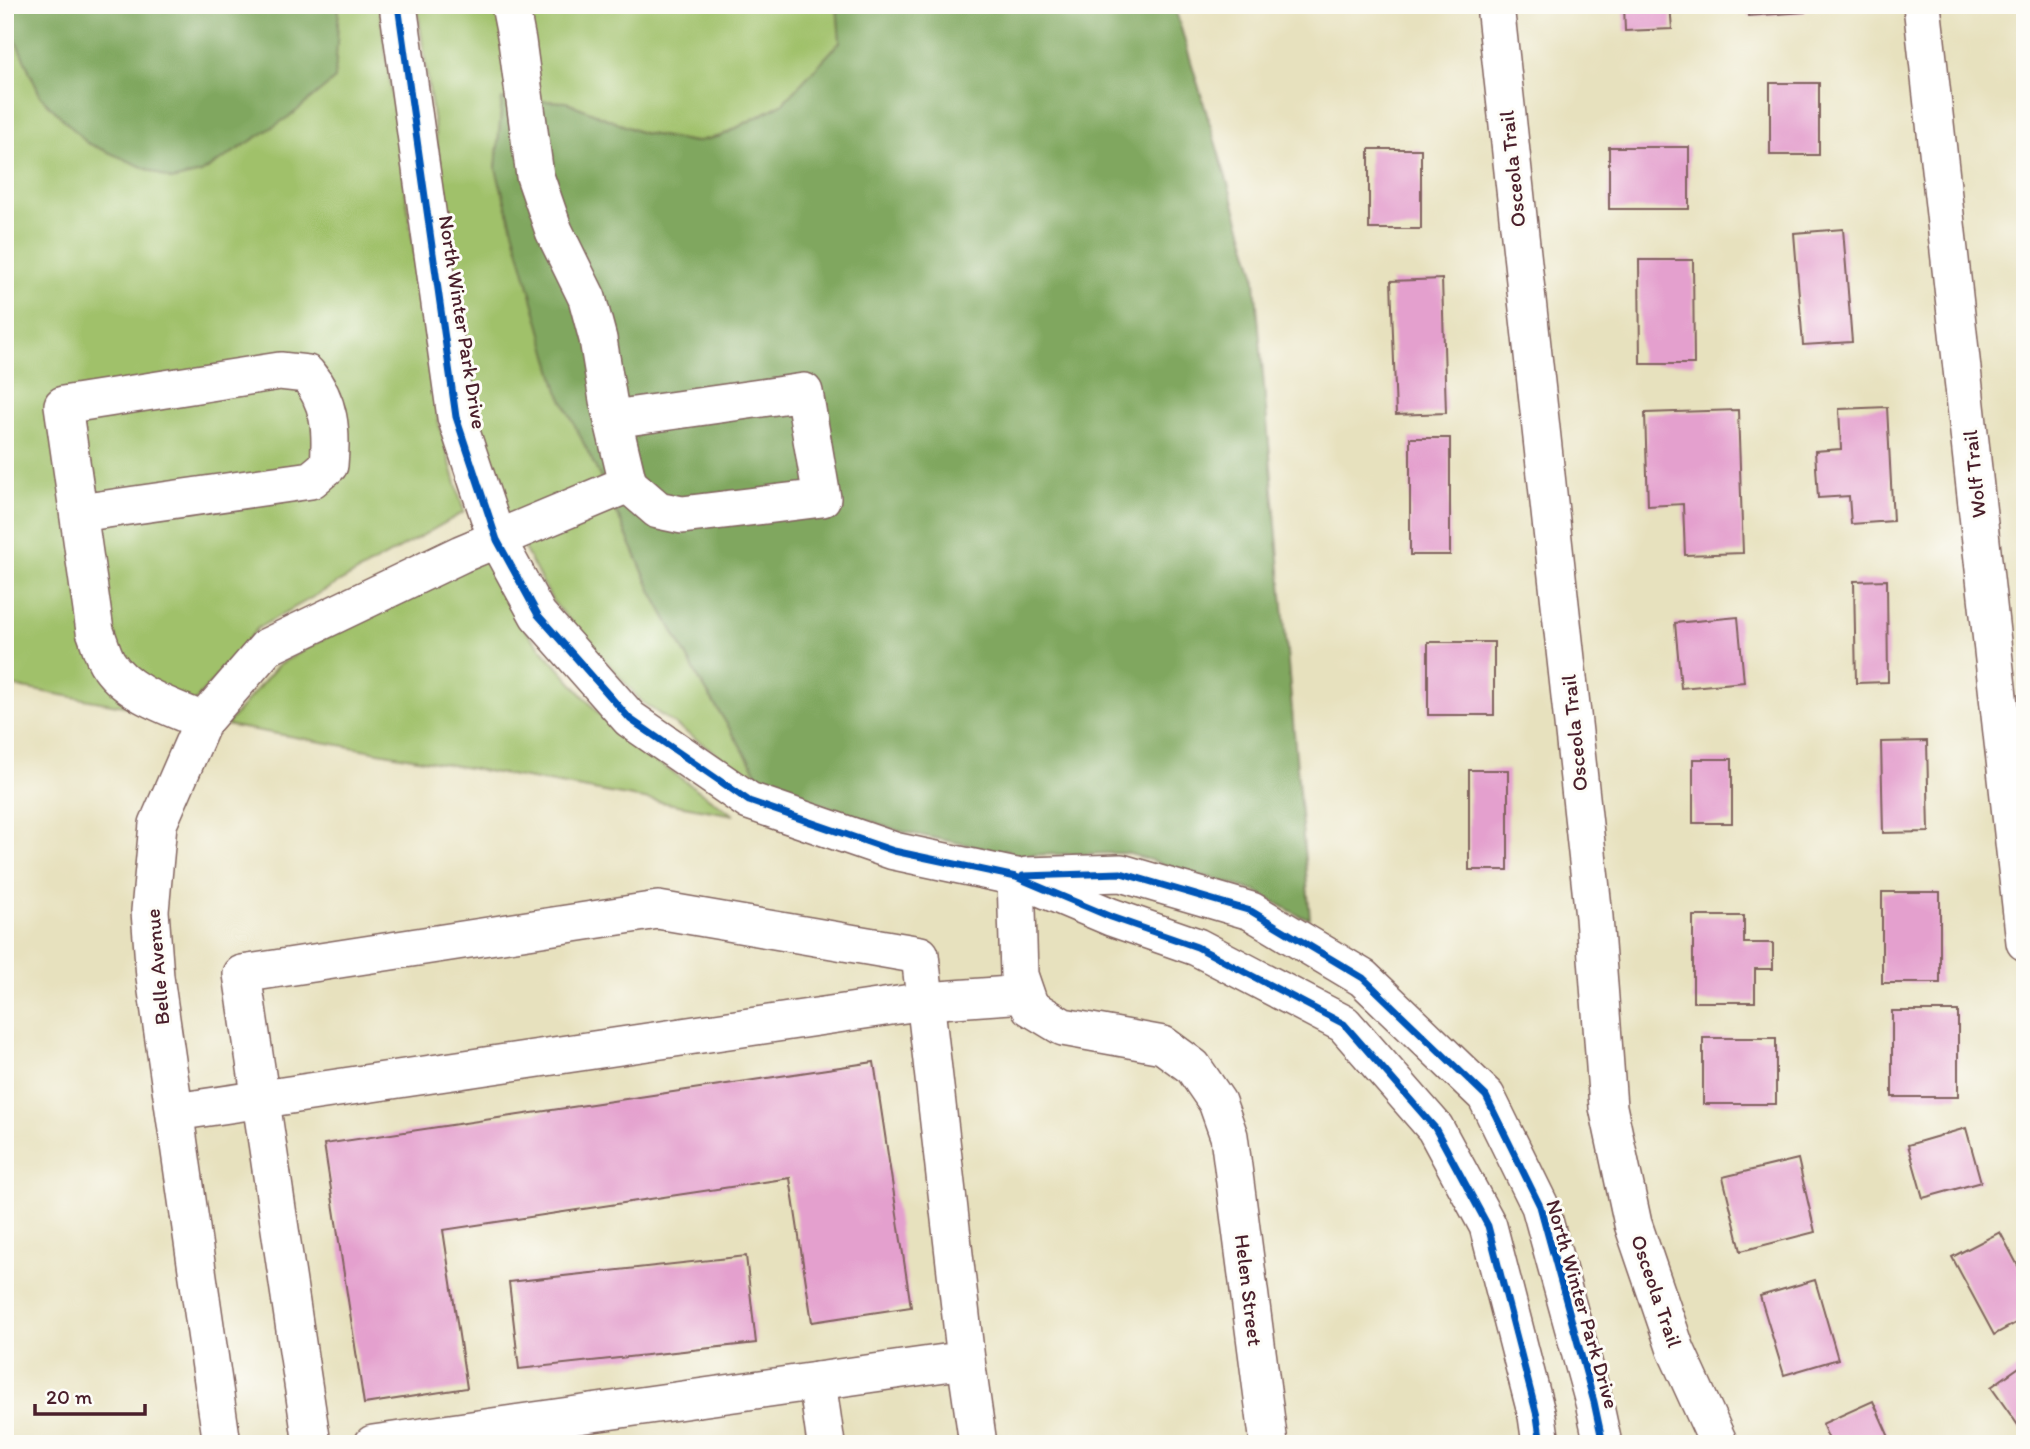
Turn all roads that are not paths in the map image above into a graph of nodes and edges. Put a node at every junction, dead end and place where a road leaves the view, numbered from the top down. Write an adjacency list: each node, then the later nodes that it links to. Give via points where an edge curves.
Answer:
1 (398, 5): 8 (street, North Winter Park Drive, via 456,417)
2 (510, 5): 5 (street, via 535,176 554,230 587,298)
3 (1495, 5): 26 (street, Osceola Trail, via 1592,904 1608,1107 1633,1224 1676,1350)
4 (1922, 5): 11 (street, Wolf Trail)
5 (613, 419): 6 (street); 6 (street, via 804,393 822,498 682,515 658,510)
6 (628, 484): 8 (street, Belle Avenue)
7 (79, 513): 7 (street, via 63,405 280,371 307,374 318,388 327,410 331,441 329,465 311,480); 9 (street, via 95,631 108,663 125,682 151,698)
8 (497, 540): 9 (street, Belle Avenue, via 267,647); 10 (street, North Winter Park Drive, via 538,615 630,719 749,801 894,851)
9 (203, 721): 15 (street, Belle Avenue, via 158,824 150,911)
10 (1016, 877): 12 (street, via 1019,975); 24 (street, North Winter Park Drive, via 1111,918 1197,947 1344,1024 1436,1128 1488,1226); 25 (street, North Winter Park Drive, via 1121,873 1251,911 1363,978 1486,1096 1540,1206)
11 (2025, 943)
12 (1025, 995): 13 (street); 23 (street, Helen Street, via 1030,1007 1063,1027 1163,1045 1193,1067 1217,1102 1228,1136)
13 (925, 1001): 14 (street); 14 (street, via 920,955 658,909 242,974); 16 (street)
14 (261, 1099): 15 (street); 19 (street)
15 (174, 1112): 18 (street, Belle Avenue)
16 (966, 1360): 17 (street); 22 (street)
17 (817, 1381): 20 (street); 21 (street)
18 (222, 1444)
19 (312, 1444)
20 (373, 1444)
21 (826, 1444)
22 (978, 1444)
23 (1269, 1444)
24 (1541, 1444)
25 (1603, 1444)
26 (1720, 1444)

